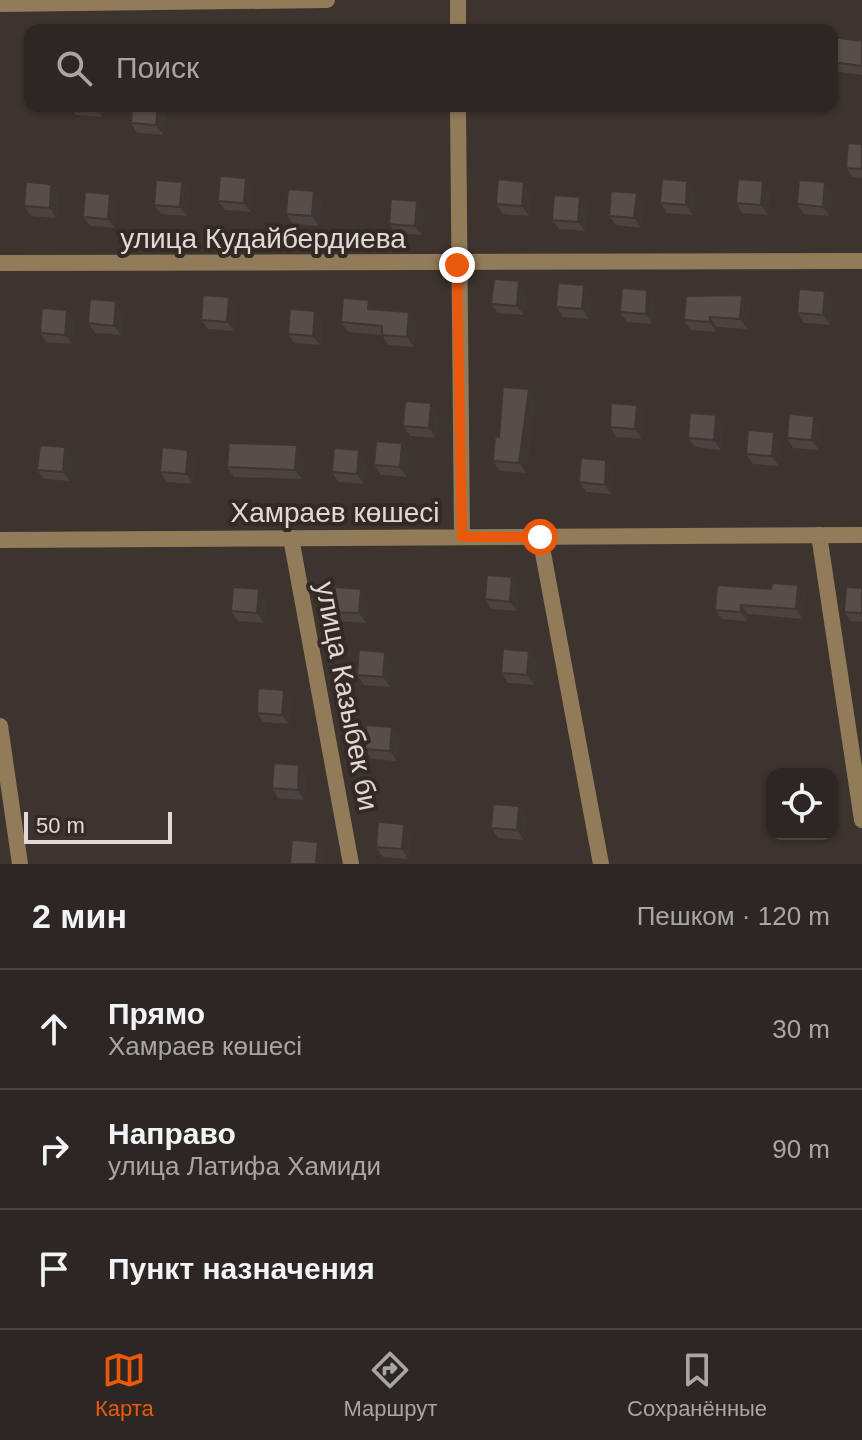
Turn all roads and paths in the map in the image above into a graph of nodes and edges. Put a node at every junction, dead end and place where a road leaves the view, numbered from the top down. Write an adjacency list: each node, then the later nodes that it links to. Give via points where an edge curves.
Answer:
1 (327, 0): 3 (street)
2 (458, 0): 4 (street)
3 (3, 6)
4 (458, 24)
5 (458, 112): 8 (street)
6 (862, 261): 8 (street, улица Кудайбердиева)
7 (0, 263): 8 (street, улица Кудайбердиева)
8 (457, 265): 11 (street)
9 (819, 535): 10 (street, Хамраев көшесі); 12 (street, Хамраев көшесі); 16 (street)
10 (862, 535)
11 (462, 537): 12 (street, Хамраев көшесі); 13 (street, Хамраев көшесі)
12 (540, 537): 19 (street)
13 (291, 538): 14 (street, Хамраев көшесі); 18 (street, улица Казыбек би)
14 (0, 540)
15 (0, 726): 17 (street)
16 (862, 820)
17 (20, 864)
18 (351, 864)
19 (601, 864)

